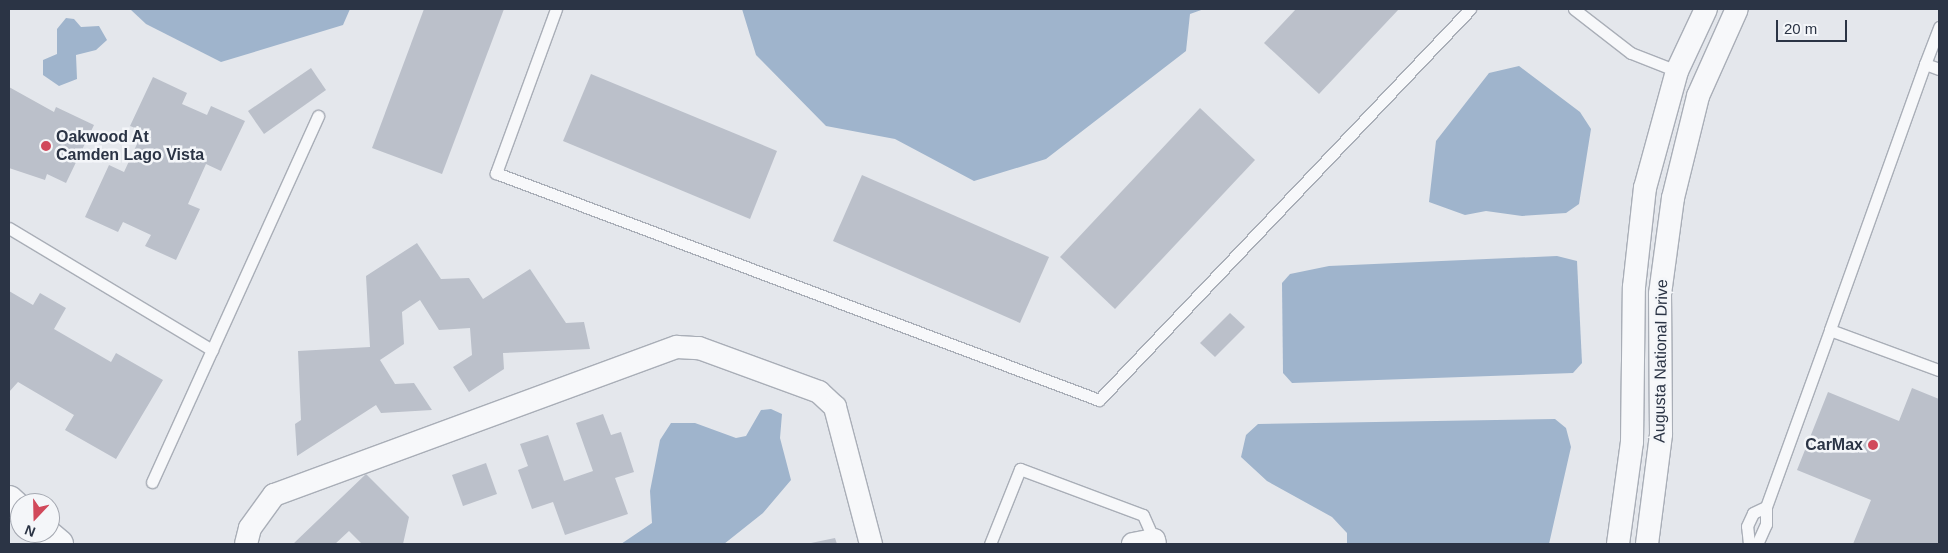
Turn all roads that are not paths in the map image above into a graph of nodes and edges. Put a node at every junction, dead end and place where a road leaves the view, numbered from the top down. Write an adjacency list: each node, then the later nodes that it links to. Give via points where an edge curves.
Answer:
1 (556, 9): 2 (lane, via 496,173 1099,400)
2 (1470, 9)
3 (1574, 9): 9 (lane, via 1631,53)
4 (1706, 9): 9 (street, Augusta National Drive)
5 (1737, 9): 22 (street, Augusta National Drive, via 1698,96 1673,198 1660,294 1661,434)
6 (1939, 27): 7 (lane)
7 (1925, 64): 8 (lane); 12 (lane)
8 (1939, 70)
9 (1677, 71): 21 (street, Augusta National Drive, via 1645,188 1634,287 1632,442)
10 (318, 116): 13 (lane)
11 (9, 228): 13 (lane)
12 (1830, 330): 14 (lane); 16 (lane)
13 (212, 350): 15 (lane)
14 (1939, 370)
15 (152, 482)
16 (1766, 507): 23 (lane, via 1753,513 1748,526); 24 (lane, via 1766,524)
17 (1148, 543): 20 (lane, via 1143,515 1020,469)
18 (246, 544): 19 (street, via 250,528 274,495 677,347 699,348 819,392 835,407)
19 (871, 544)
20 (990, 544)
21 (1618, 544)
22 (1647, 544)
23 (1749, 544)
24 (1757, 544)

